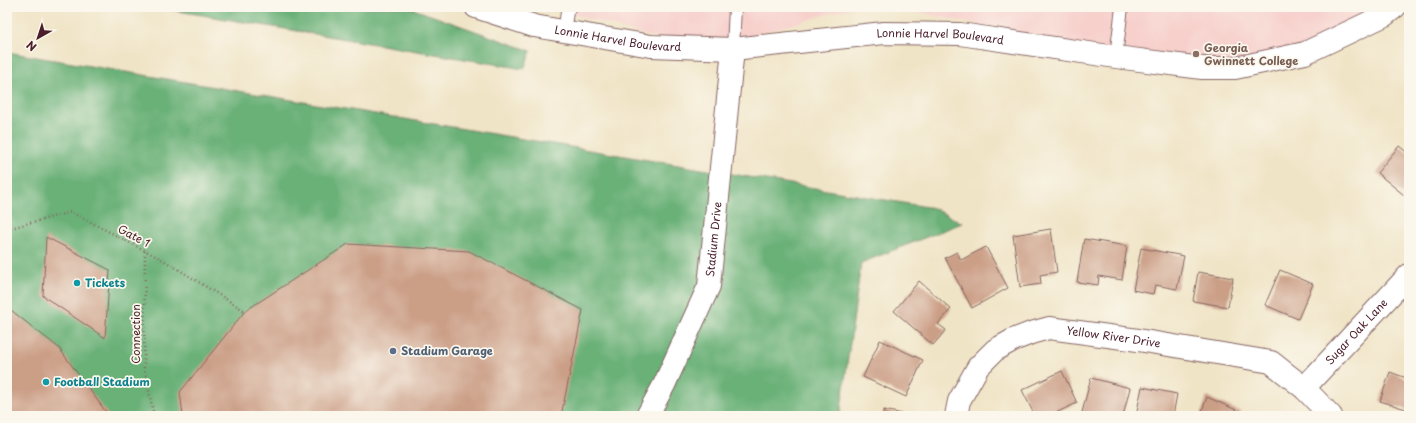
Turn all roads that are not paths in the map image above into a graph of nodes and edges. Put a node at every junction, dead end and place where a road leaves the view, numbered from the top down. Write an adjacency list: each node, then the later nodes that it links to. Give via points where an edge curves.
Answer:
1 (476, 7): 6 (street, Lonnie Harvel Boulevard, via 534,26)
2 (570, 7): 6 (lane)
3 (735, 7): 7 (lane)
4 (1122, 7): 8 (lane)
5 (1395, 7): 8 (street, Lonnie Harvel Boulevard, via 1385,15 1304,53 1235,68 1202,68)
6 (564, 32): 7 (street, Lonnie Harvel Boulevard, via 651,46)
7 (733, 49): 8 (street, Lonnie Harvel Boulevard, via 884,33 960,34); 11 (street, Stadium Drive, via 709,286)
8 (1116, 57)
9 (1409, 275): 10 (street, Sugar Oak Lane)
10 (1304, 388): 12 (street, Yellow River Drive, via 1271,362 1049,328 1013,340 995,350 978,367 959,401); 13 (street, Yellow River Drive)
11 (647, 416)
12 (956, 416)
13 (1331, 416)

